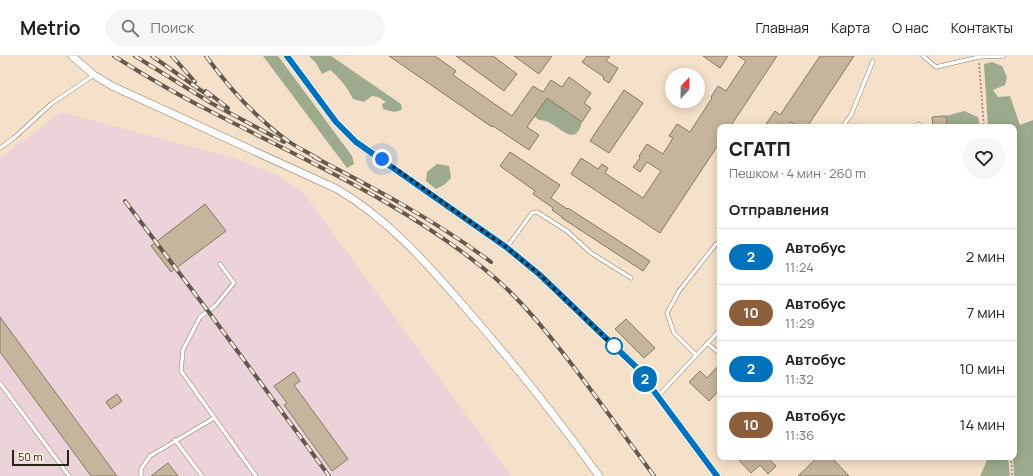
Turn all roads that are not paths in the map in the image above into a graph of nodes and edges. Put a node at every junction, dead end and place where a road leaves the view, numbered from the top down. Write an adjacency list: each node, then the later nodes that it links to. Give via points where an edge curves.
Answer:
1 (72, 56): 6 (street)
2 (287, 56): 10 (street, via 336,122 356,142)
3 (923, 56): 4 (lane, via 936,67 979,57)
4 (1004, 56)
5 (873, 61): 7 (lane, via 851,115)
6 (94, 75): 8 (lane, via 50,104); 25 (street, via 112,86 337,189 370,211 421,257 510,360)
7 (844, 124)
8 (0, 148)
9 (717, 244): 16 (lane, via 679,291 667,313 674,333)
10 (506, 247): 12 (lane, via 532,213 537,212 567,231 591,253); 18 (street, via 540,275 636,367)
11 (220, 264): 19 (lane, via 234,283 215,306 200,317 183,350 181,371)
12 (631, 278)
13 (717, 333): 14 (lane)
14 (707, 343): 15 (lane); 16 (lane)
15 (717, 351)
16 (696, 355): 18 (lane)
17 (0, 383): 21 (lane)
18 (658, 396): 26 (street)
19 (214, 418): 20 (lane); 24 (lane)
20 (175, 440): 22 (lane, via 150,456 141,469); 23 (lane)
21 (69, 476)
22 (141, 476)
23 (202, 476)
24 (256, 476)
25 (599, 476)
26 (718, 476)

